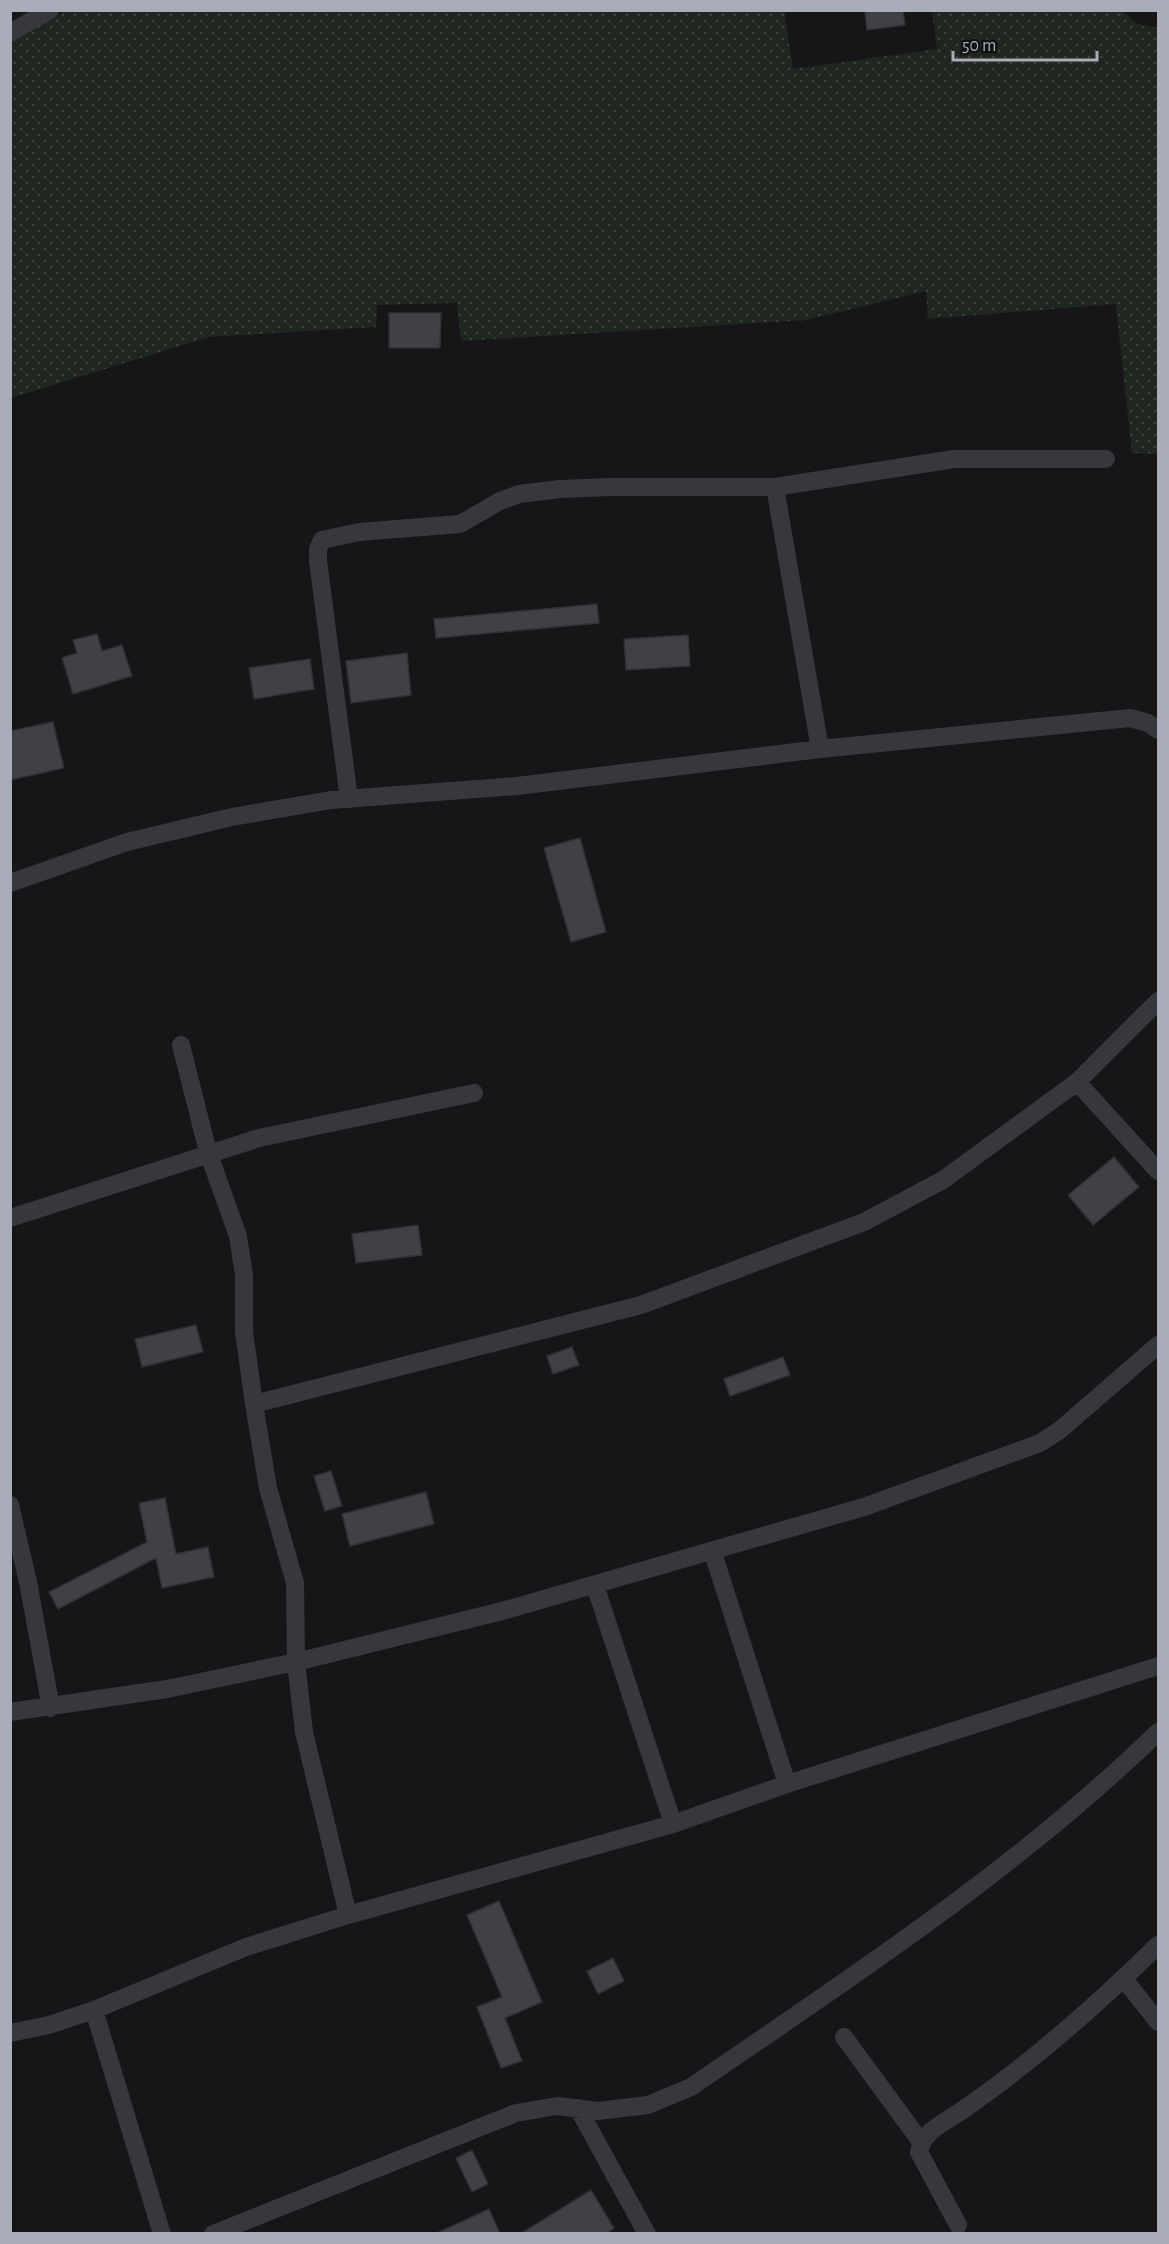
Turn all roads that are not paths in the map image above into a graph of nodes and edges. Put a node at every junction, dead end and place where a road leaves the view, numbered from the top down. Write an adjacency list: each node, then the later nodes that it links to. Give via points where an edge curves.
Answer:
1 (50, 10): 2 (street)
2 (10, 33)
3 (1106, 459): 4 (street, via 954,459)
4 (775, 487): 6 (street); 7 (street, via 610,487 529,493 500,501 460,524 359,532 322,540 318,561)
5 (1158, 730): 6 (street, via 1130,718)
6 (820, 748): 7 (street, via 517,786)
7 (349, 799): 8 (street, via 232,817 126,842)
8 (10, 883)
9 (1158, 1001): 11 (street)
10 (181, 1045): 13 (street)
11 (1077, 1082): 14 (street); 17 (street, via 943,1180 864,1222 641,1305)
12 (474, 1093): 13 (street, via 342,1119)
13 (208, 1152): 15 (street); 17 (street, via 238,1236 244,1275 244,1332)
14 (1158, 1170)
15 (10, 1218)
16 (1158, 1345): 19 (street, via 1040,1443 864,1508)
17 (254, 1404): 21 (street, via 268,1488 295,1582)
18 (10, 1505): 23 (street)
19 (712, 1553): 20 (street); 26 (street)
20 (596, 1585): 21 (street); 27 (street)
21 (296, 1662): 23 (street); 28 (street, via 304,1732)
22 (1158, 1666): 26 (street)
23 (51, 1708): 24 (street)
24 (10, 1712)
25 (1158, 1732): 35 (street, via 1108,1780 1005,1863 691,2087 648,2105 598,2111)
26 (787, 1784): 27 (street)
27 (673, 1824): 28 (street)
28 (348, 1915): 31 (street, via 246,1947)
29 (1158, 1945): 30 (street)
30 (1124, 1978): 32 (street); 36 (street, via 1035,2055)
31 (94, 2010): 33 (street); 38 (street)
32 (1158, 2022)
33 (10, 2033)
34 (844, 2037): 36 (street)
35 (578, 2108): 39 (street, via 557,2106 516,2113); 40 (street)
36 (921, 2142): 37 (street, via 919,2152)
37 (958, 2225)
38 (162, 2234)
39 (213, 2234)
40 (647, 2234)

